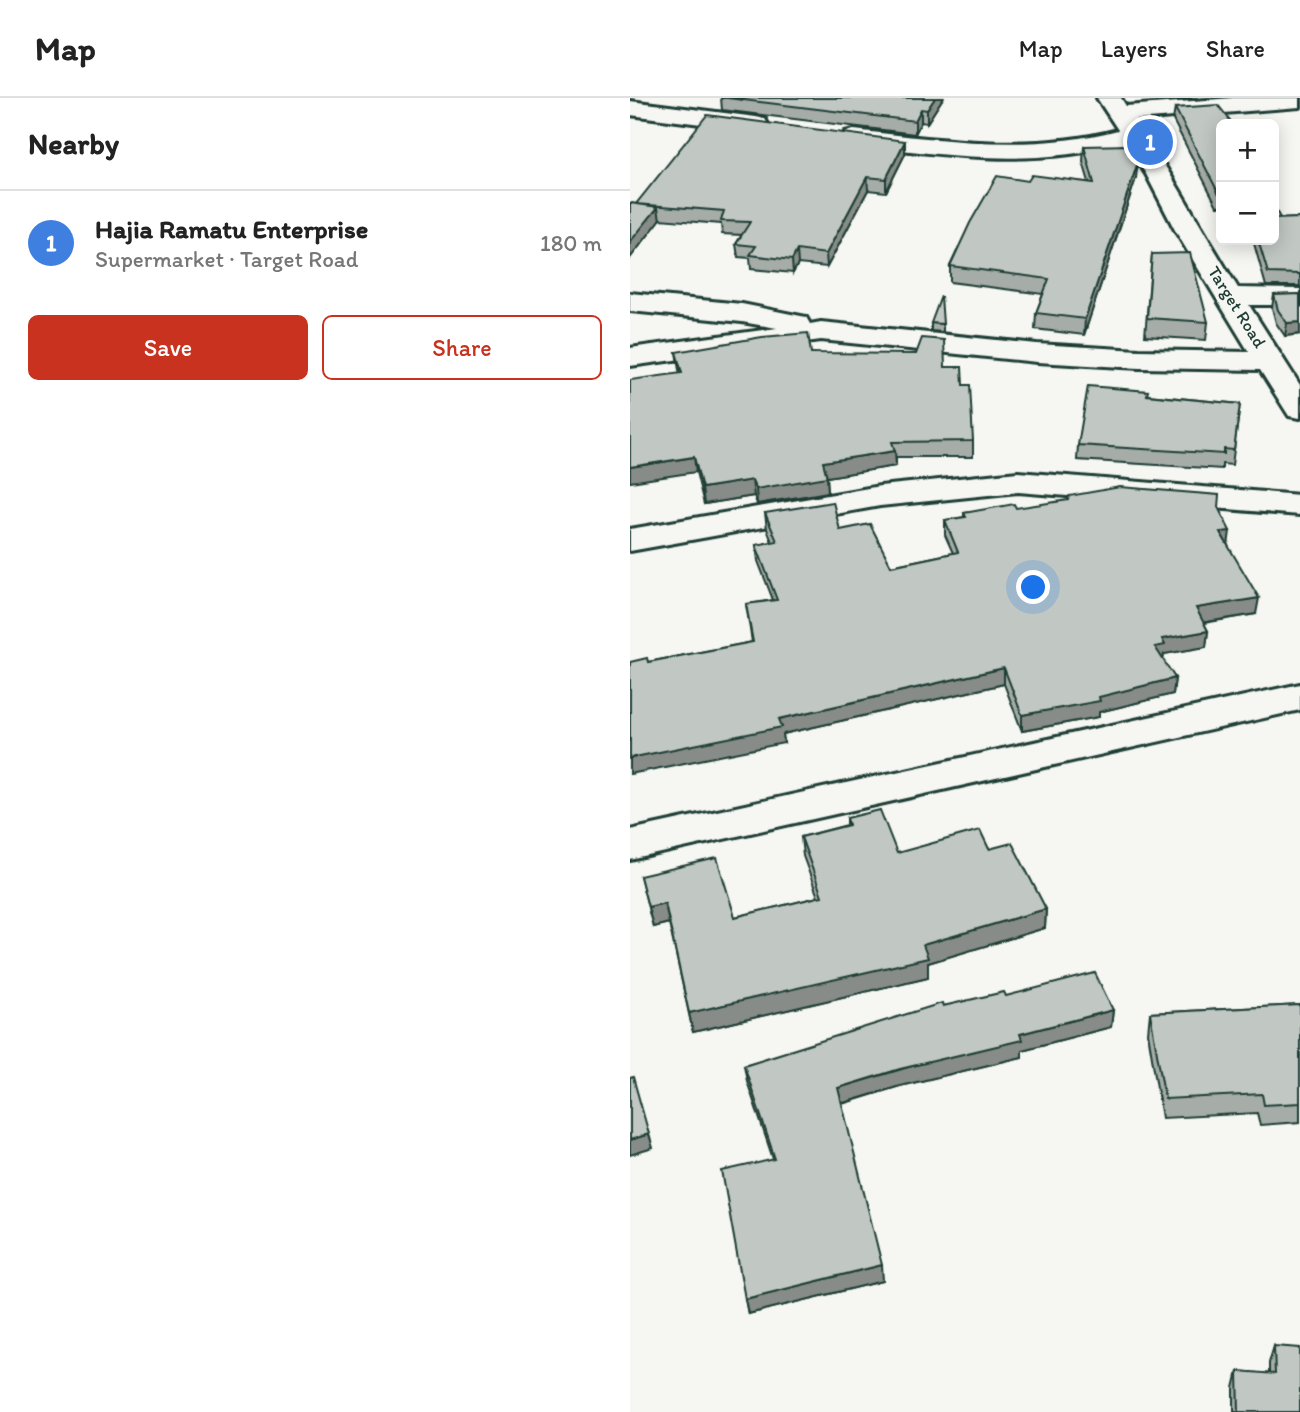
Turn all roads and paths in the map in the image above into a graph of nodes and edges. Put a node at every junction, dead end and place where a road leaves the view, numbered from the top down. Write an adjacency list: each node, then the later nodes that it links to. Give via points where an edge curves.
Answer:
1 (1300, 100): 3 (street)
2 (630, 108): 4 (street)
3 (1121, 115): 5 (street, via 1080,147 942,148); 6 (street, Target Road)
4 (773, 127)
5 (827, 134)
6 (1231, 296): 7 (street); 11 (street, Target Road)
7 (1300, 297)
8 (630, 302): 9 (street, via 781,319)
9 (821, 331): 10 (street); 11 (street, via 1037,354)
10 (630, 357)
11 (1271, 361): 12 (street, Target Road)
12 (1300, 409)
13 (1300, 505): 14 (street, via 1018,482 880,496)
14 (630, 541)
15 (1300, 697): 16 (street)
16 (630, 845)

